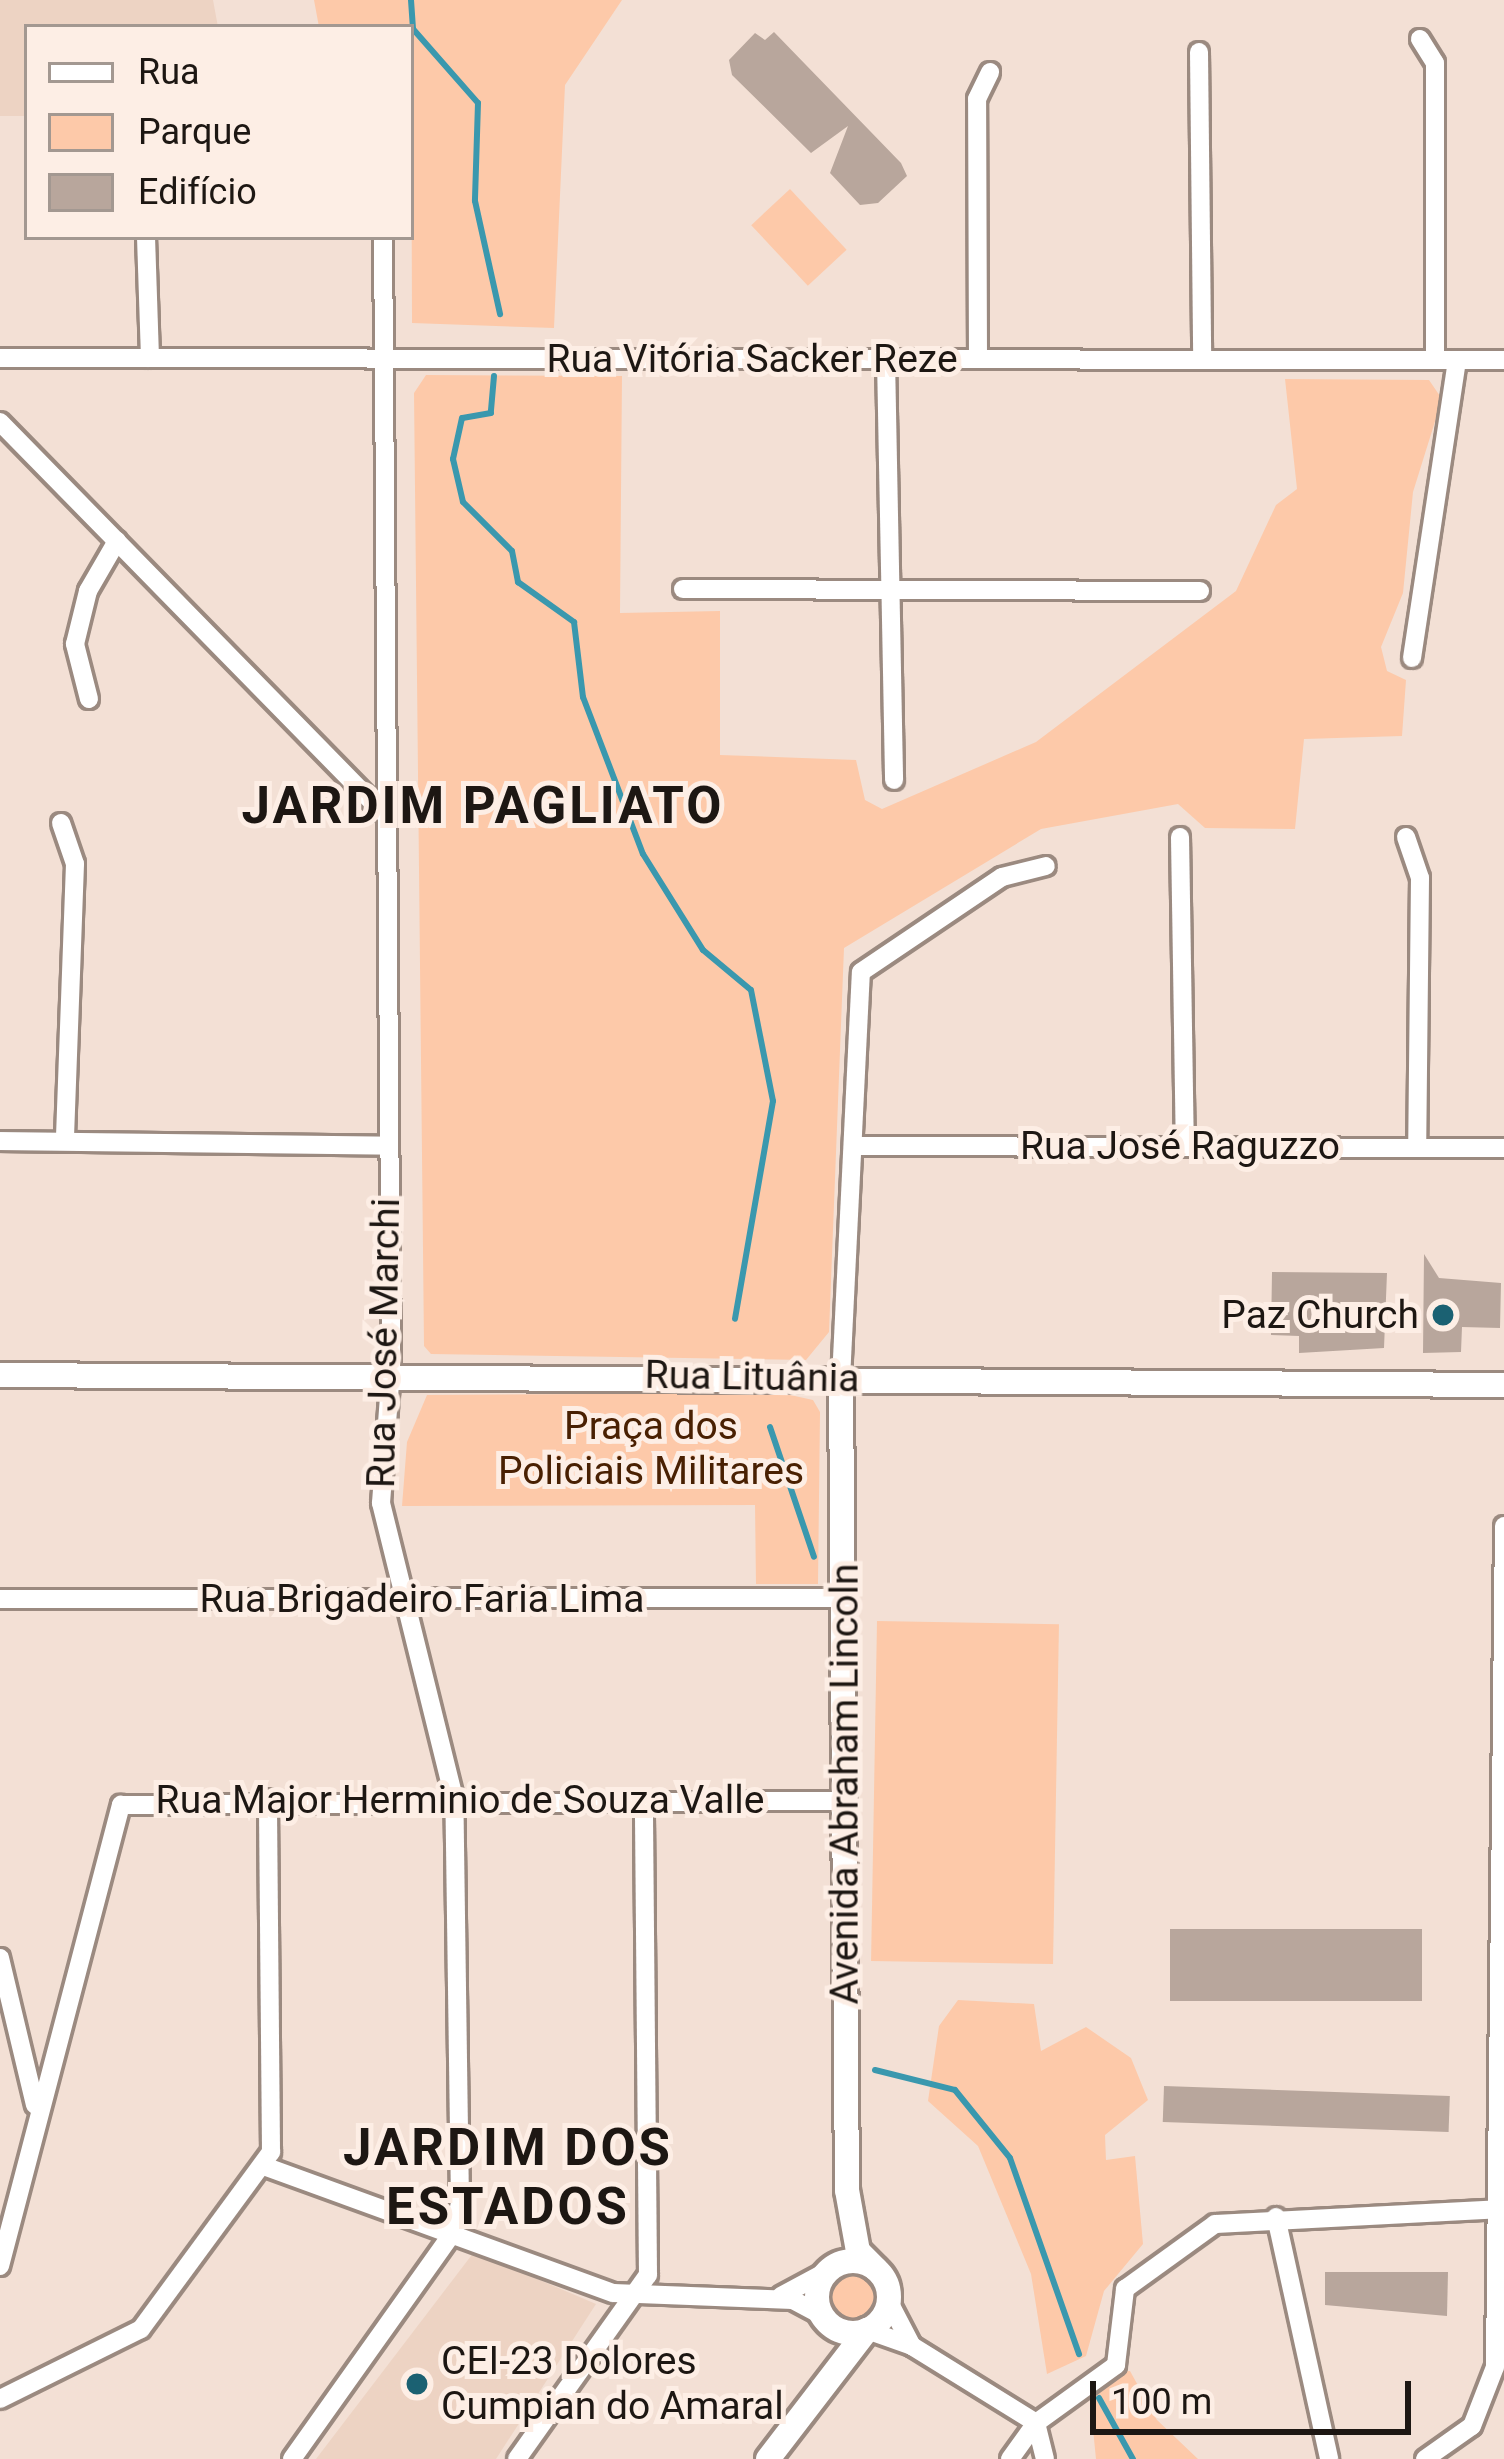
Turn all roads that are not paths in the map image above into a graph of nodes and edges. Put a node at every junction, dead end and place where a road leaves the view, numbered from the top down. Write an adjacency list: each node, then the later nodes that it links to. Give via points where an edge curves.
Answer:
1 (1420, 39): 12 (street, via 1435,63)
2 (1198, 52): 11 (street)
3 (990, 72): 10 (street, via 977,99)
4 (146, 240): 7 (street)
5 (383, 240): 8 (street, Rua José Marchi)
6 (0, 358): 7 (street, Rua Vitória Sacker Reze)
7 (150, 358): 8 (street, Rua Vitória Sacker Reze)
8 (383, 358): 9 (street, Rua Vitória Sacker Reze); 23 (street, Rua José Marchi)
9 (886, 359): 10 (street, Rua Vitória Sacker Reze); 18 (street)
10 (978, 359): 11 (street, Rua Vitória Sacker Reze)
11 (1202, 360): 12 (street, Rua Vitória Sacker Reze)
12 (1435, 360): 13 (street, Rua Vitória Sacker Reze)
13 (1457, 360): 14 (street, Rua Vitória Sacker Reze); 20 (street)
14 (1504, 360)
15 (0, 422): 16 (street)
16 (117, 542): 21 (street, via 88,591 74,644); 23 (street)
17 (683, 589): 18 (street)
18 (891, 590): 19 (street); 22 (street)
19 (1200, 592)
20 (1412, 658)
21 (89, 700)
22 (894, 780)
23 (382, 812): 30 (street, Rua José Marchi)
24 (61, 823): 29 (street, via 75,864)
25 (1180, 837): 33 (street)
26 (1406, 837): 32 (street, via 1420,878)
27 (1046, 866): 31 (street, via 1002,878 869,960 861,972)
28 (0, 1141): 29 (street)
29 (64, 1141): 30 (street)
30 (386, 1145): 35 (street, Rua José Marchi)
31 (856, 1146): 33 (street, Rua José Raguzzo); 37 (street)
32 (1417, 1146): 33 (street, Rua José Raguzzo); 34 (street, Rua José Raguzzo)
33 (1185, 1147)
34 (1504, 1148)
35 (391, 1371): 36 (street, Rua Lituânia); 37 (street, Rua Lituânia); 42 (street, Rua José Marchi, via 381,1503)
36 (0, 1375)
37 (841, 1379): 38 (street, Rua Lituânia); 40 (street, Avenida Abraham Lincoln)
38 (1504, 1385)
39 (1504, 1526): 53 (street)
40 (843, 1598): 42 (street, Rua Brigadeiro Faria Lima); 45 (street, Avenida Abraham Lincoln)
41 (0, 1599): 42 (street, Rua Brigadeiro Faria Lima)
42 (407, 1600): 43 (street, Rua José Marchi)
43 (454, 1798): 44 (street, Rua Major Herminio de Souza Valle); 46 (street, Rua Major Herminio de Souza Valle); 55 (street, Rua José Marchi)
44 (268, 1799): 48 (street, Rua Major Herminio de Souza Valle, via 121,1805); 51 (street)
45 (847, 1801): 46 (street, Rua Major Herminio de Souza Valle); 52 (street, Avenida Abraham Lincoln)
46 (644, 1802): 59 (street, via 648,2275)
47 (0, 1958): 49 (street)
48 (58, 2023): 49 (street, via 39,2034); 50 (street, Rua Major Herminio de Souza Valle)
49 (16, 2026): 50 (street)
50 (36, 2109): 56 (street, Rua Major Herminio de Souza Valle)
51 (264, 2166): 55 (street); 66 (street, via 141,2330)
52 (847, 2190): 57 (street, Avenida Abraham Lincoln); 58 (street, Avenida Abraham Lincoln)
53 (1499, 2210): 54 (street); 74 (street, via 1495,2366 1472,2426)
54 (1276, 2217): 67 (street, via 1215,2224 1145,2267 1115,2312 1116,2365); 73 (street)
55 (454, 2231): 59 (street); 68 (street)
56 (0, 2266)
57 (871, 2266): 58 (street); 61 (street)
58 (827, 2272): 60 (street); 62 (street)
59 (633, 2294): 60 (street); 69 (street)
60 (770, 2297): 62 (street)
61 (889, 2302): 63 (street); 64 (street)
62 (824, 2317): 63 (street); 65 (street)
63 (867, 2330): 64 (street); 65 (street)
64 (912, 2346): 67 (street)
65 (828, 2375): 70 (street)
66 (0, 2399)
67 (1036, 2423): 71 (street); 72 (street)
68 (292, 2459)
69 (517, 2459)
70 (768, 2459)
71 (1010, 2459)
72 (1045, 2459)
73 (1329, 2459)
74 (1425, 2459)

